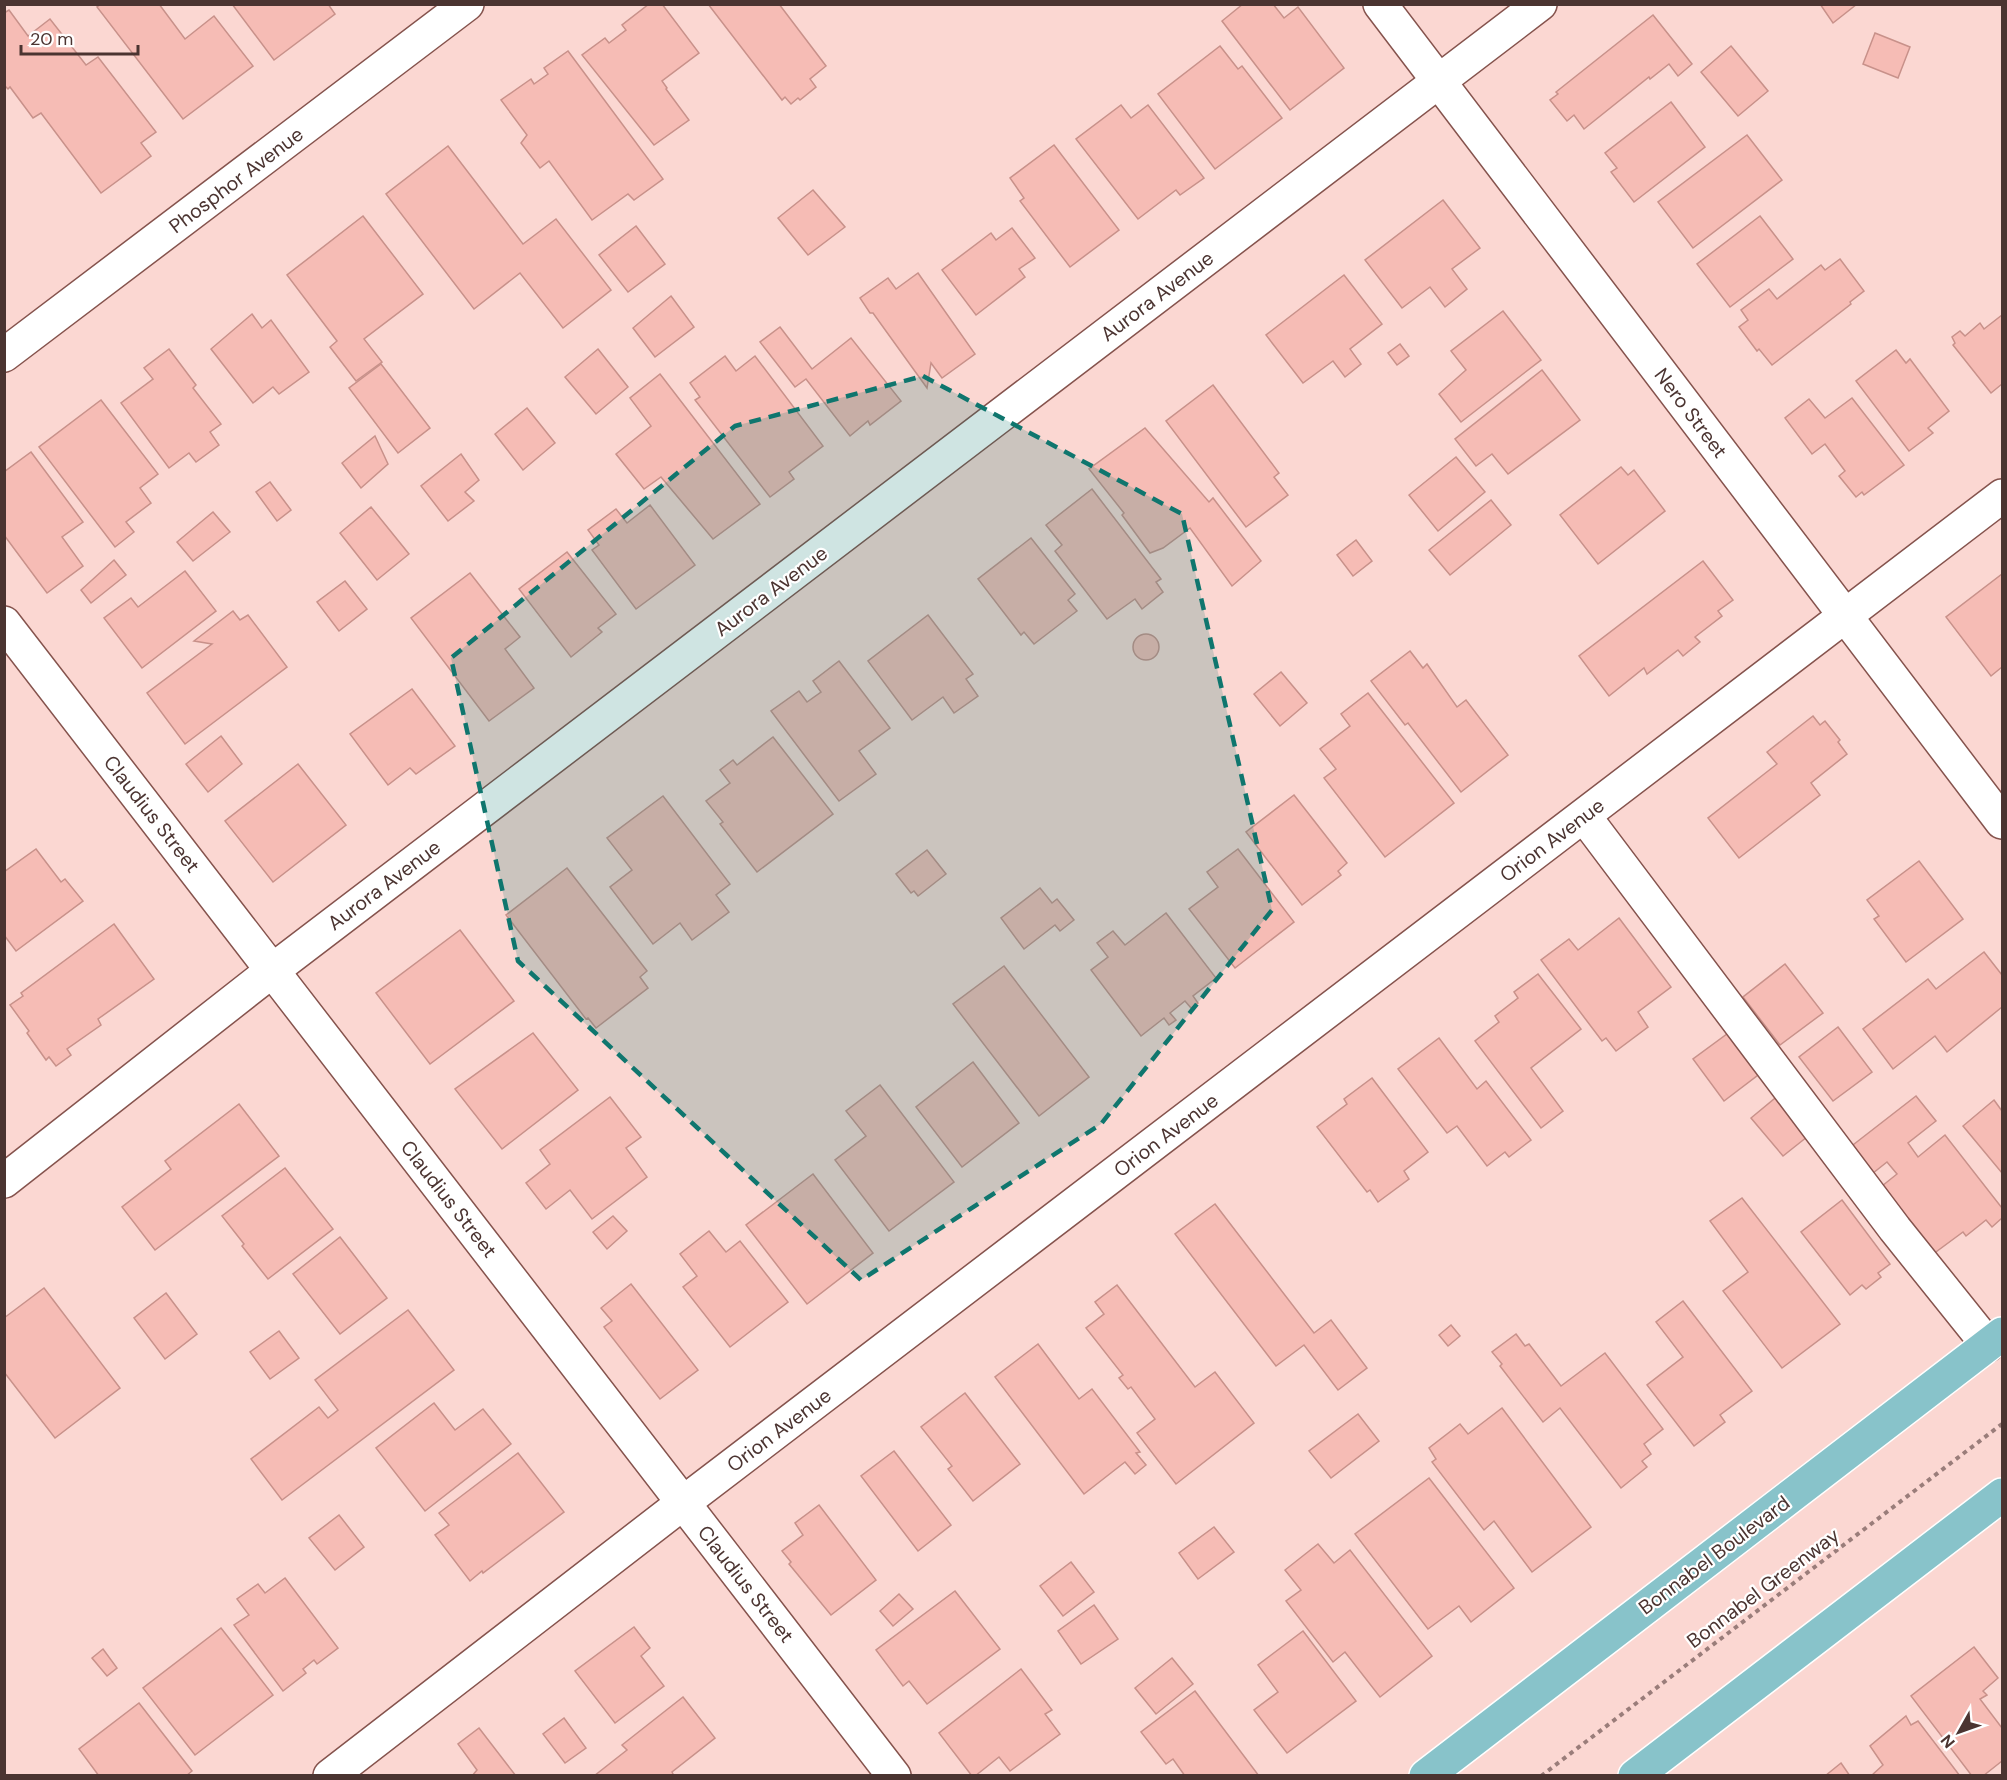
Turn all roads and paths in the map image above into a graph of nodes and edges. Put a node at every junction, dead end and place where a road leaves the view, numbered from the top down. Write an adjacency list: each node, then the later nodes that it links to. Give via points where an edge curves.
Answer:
1 (467, 4): 5 (street, Phosphor Avenue)
2 (1380, 4): 4 (street, Nero Street)
3 (1540, 4): 4 (street, Aurora Avenue)
4 (1438, 82): 7 (street, Nero Street); 11 (street, Aurora Avenue)
5 (4, 355)
6 (2002, 496): 7 (street, Orion Avenue)
7 (1846, 616): 9 (street, Orion Avenue); 10 (street, Nero Street)
8 (4, 623): 11 (street, Claudius Street)
9 (1584, 816): 13 (street, via 1895,1229); 16 (street, Orion Avenue)
10 (2002, 822)
11 (273, 970): 12 (street, Aurora Avenue); 16 (street, Claudius Street)
12 (4, 1181)
13 (1995, 1339): 19 (main road, Bonnabel Boulevard)
14 (2002, 1424): 20 (path, Bonnabel Greenway)
15 (2002, 1495): 21 (main road)
16 (683, 1503): 17 (street, Orion Avenue); 18 (street, Claudius Street)
17 (330, 1776)
18 (894, 1776)
19 (1426, 1776)
20 (1541, 1776)
21 (1635, 1776)

